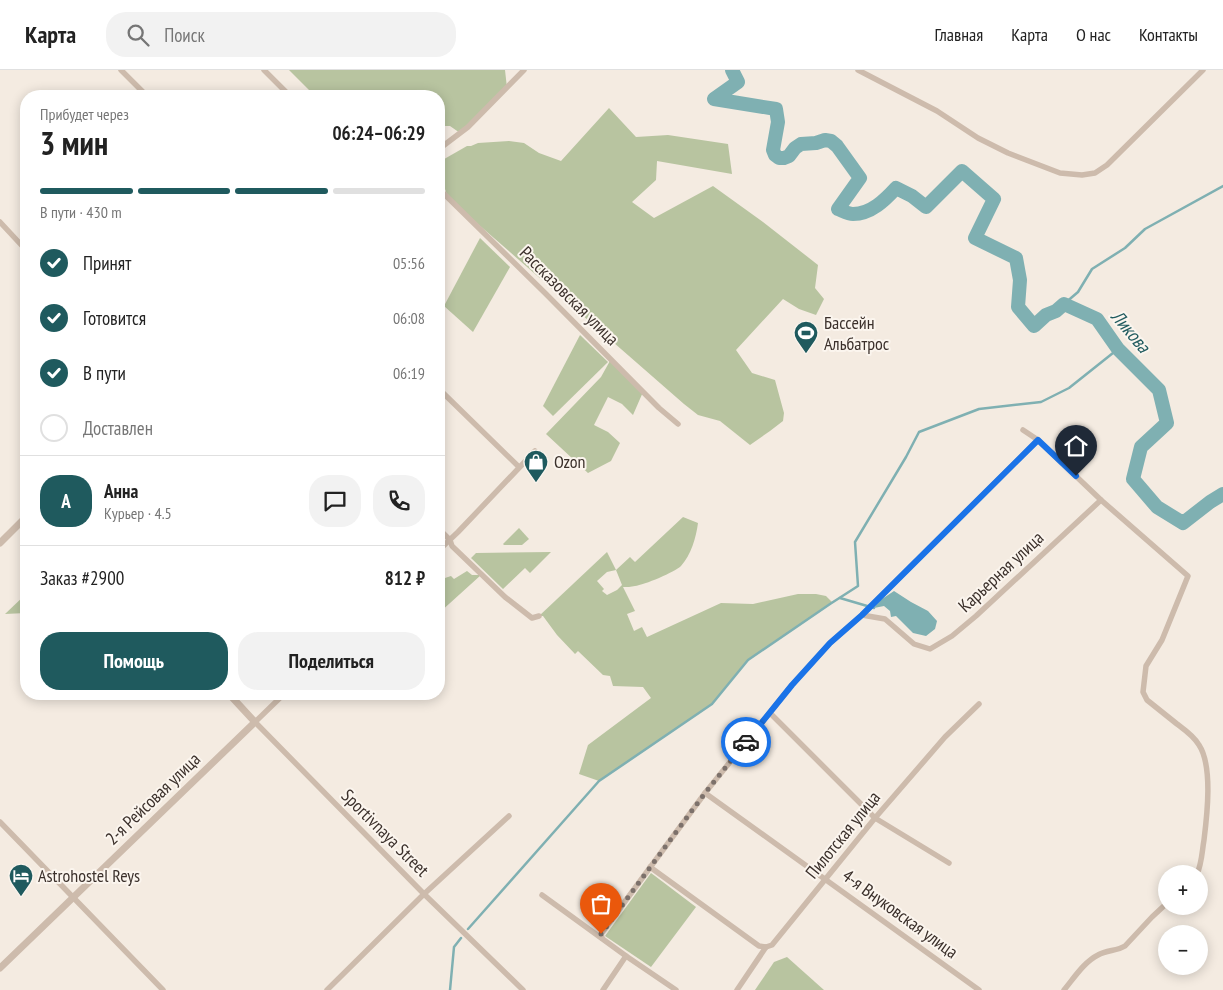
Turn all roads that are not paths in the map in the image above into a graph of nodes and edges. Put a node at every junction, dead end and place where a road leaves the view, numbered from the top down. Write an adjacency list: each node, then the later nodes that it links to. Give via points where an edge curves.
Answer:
1 (121, 70): 6 (street)
2 (264, 70): 7 (street)
3 (524, 70): 8 (street, via 468,127)
4 (858, 70): 5 (street, via 1008,153 1060,173 1082,175 1107,165)
5 (1203, 70)
6 (141, 90)
7 (284, 90)
8 (445, 144)
9 (445, 195): 13 (street, Рассказовская улица)
10 (0, 222): 11 (street)
11 (20, 244)
12 (445, 395): 17 (street)
13 (678, 424)
14 (1023, 430): 15 (street)
15 (1038, 440): 18 (street); 24 (street)
16 (535, 451): 17 (street)
17 (519, 467): 21 (street)
18 (1101, 500): 24 (street, Карьерная улица, via 976,616 930,649 914,644 885,619); 36 (street, via 1188,576 1162,640 1146,666 1143,692 1147,700 1190,735 1204,757 1208,794)
19 (20, 523): 22 (street)
20 (445, 535): 21 (street)
21 (450, 540): 23 (street); 25 (street, via 452,546 505,597 532,618)
22 (0, 543)
23 (445, 545)
24 (862, 615): 29 (street, via 830,643)
25 (539, 616)
26 (235, 700): 30 (street, Sportivnaya Street)
27 (278, 700): 30 (street, 2-я Рейсовая улица)
28 (979, 704): 33 (street, Пилотская улица, via 945,737)
29 (770, 713): 31 (street); 33 (street)
30 (255, 722): 39 (street, Sportivnaya Street); 41 (street, 2-я Рейсовая улица)
31 (705, 793): 37 (street); 38 (street, 4-я Внуковская улица)
32 (509, 816): 39 (street)
33 (875, 818): 35 (street); 38 (street, Пилотская улица)
34 (0, 822): 41 (street)
35 (949, 863)
36 (1201, 865)
37 (650, 867): 43 (street, via 601,934); 44 (street, via 758,946)
38 (826, 880): 44 (street, Пилотская улица, via 772,945); 53 (street, 4-я Внуковская улица)
39 (424, 894): 48 (street); 49 (street, Sportivnaya Street)
40 (542, 896): 43 (street)
41 (73, 897): 46 (street, 2-я Рейсовая улица); 47 (street)
42 (1158, 911): 54 (street, via 1125,946 1100,954 1088,962)
43 (602, 938): 45 (street)
44 (766, 947): 52 (street, Пилотская улица)
45 (626, 956): 50 (street); 51 (street)
46 (0, 968)
47 (163, 990)
48 (327, 990)
49 (523, 990)
50 (603, 990)
51 (676, 990)
52 (737, 990)
53 (979, 990)
54 (1064, 990)

